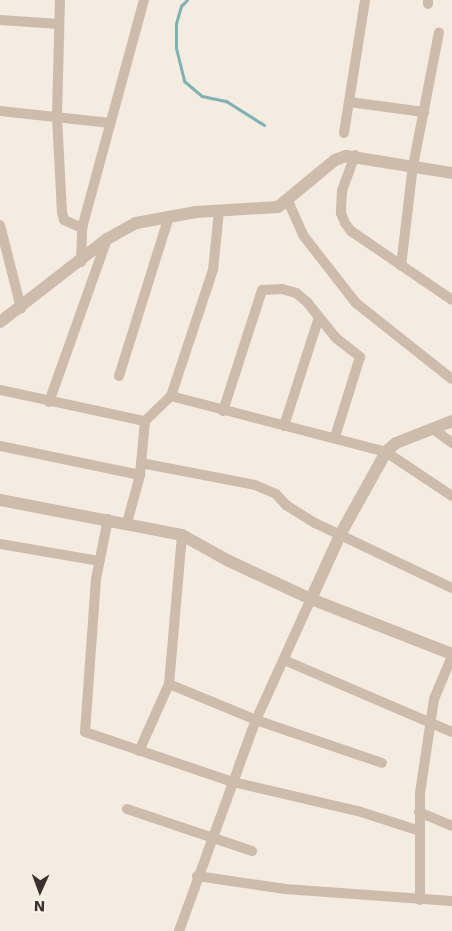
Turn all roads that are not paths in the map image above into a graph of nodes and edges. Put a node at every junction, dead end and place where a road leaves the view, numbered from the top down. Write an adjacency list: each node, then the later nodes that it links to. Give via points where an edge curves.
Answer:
1 (60, 0): 5 (street)
2 (144, 0): 11 (street)
3 (365, 0): 7 (street)
4 (0, 20): 5 (street)
5 (59, 24): 10 (street)
6 (439, 32): 9 (street)
7 (349, 102): 9 (street); 12 (street)
8 (0, 111): 10 (street)
9 (424, 112): 14 (street)
10 (56, 117): 11 (street); 20 (street, via 62,212 64,220)
11 (110, 123): 20 (street)
12 (344, 133)
13 (355, 155): 14 (street); 16 (street, via 335,160); 23 (street, via 342,191 341,213 345,223)
14 (413, 166): 15 (street); 23 (street)
15 (452, 173)
16 (288, 201): 17 (street, via 278,207); 29 (street, via 303,235 356,303)
17 (219, 212): 18 (street); 31 (street, via 213,270)
18 (169, 216): 21 (street, via 130,225); 28 (street)
19 (0, 224): 25 (street)
20 (82, 228): 22 (street)
21 (107, 239): 22 (street); 32 (street)
22 (81, 262): 25 (street)
23 (401, 266): 24 (street)
24 (452, 300)
25 (21, 308): 27 (street)
26 (319, 317): 33 (street, via 296,293 270,287 262,290); 36 (street); 38 (street, via 336,338 360,357)
27 (0, 322)
28 (119, 376)
29 (452, 379)
30 (0, 390): 32 (street)
31 (172, 396): 33 (street); 34 (street)
32 (49, 402): 34 (street)
33 (223, 411): 36 (street)
34 (145, 421): 42 (street)
35 (452, 421): 37 (street)
36 (284, 426): 38 (street)
37 (433, 429): 39 (street); 41 (street, via 396,443)
38 (336, 438): 41 (street)
39 (452, 443)
40 (0, 446): 43 (street)
41 (386, 452): 44 (street); 48 (street)
42 (141, 463): 43 (street); 48 (street, via 255,485 276,494 286,505 315,523)
43 (140, 475): 47 (street)
44 (452, 496)
45 (0, 500): 46 (street)
46 (108, 519): 47 (street); 51 (street)
47 (127, 523): 49 (street)
48 (342, 533): 52 (street); 53 (street)
49 (182, 535): 53 (street); 56 (street)
50 (0, 544): 51 (street)
51 (99, 561): 60 (street, via 85,732)
52 (452, 588)
53 (311, 599): 54 (street); 55 (street)
54 (452, 655): 58 (street, via 434,699)
55 (284, 660): 57 (street); 58 (street)
56 (169, 684): 57 (street); 60 (street)
57 (256, 720): 61 (street); 62 (street)
58 (430, 722): 59 (street); 64 (street)
59 (452, 732)
60 (139, 751): 62 (street)
61 (382, 763)
62 (233, 782): 66 (street, via 358,811); 67 (street)
63 (127, 809): 67 (street)
64 (418, 812): 65 (street); 66 (street)
65 (452, 826)
66 (420, 831): 70 (street)
67 (212, 838): 68 (street); 69 (street)
68 (252, 852)
69 (197, 876): 70 (street, via 285,889); 72 (street)
70 (420, 900): 71 (street)
71 (452, 901)
72 (179, 931)

